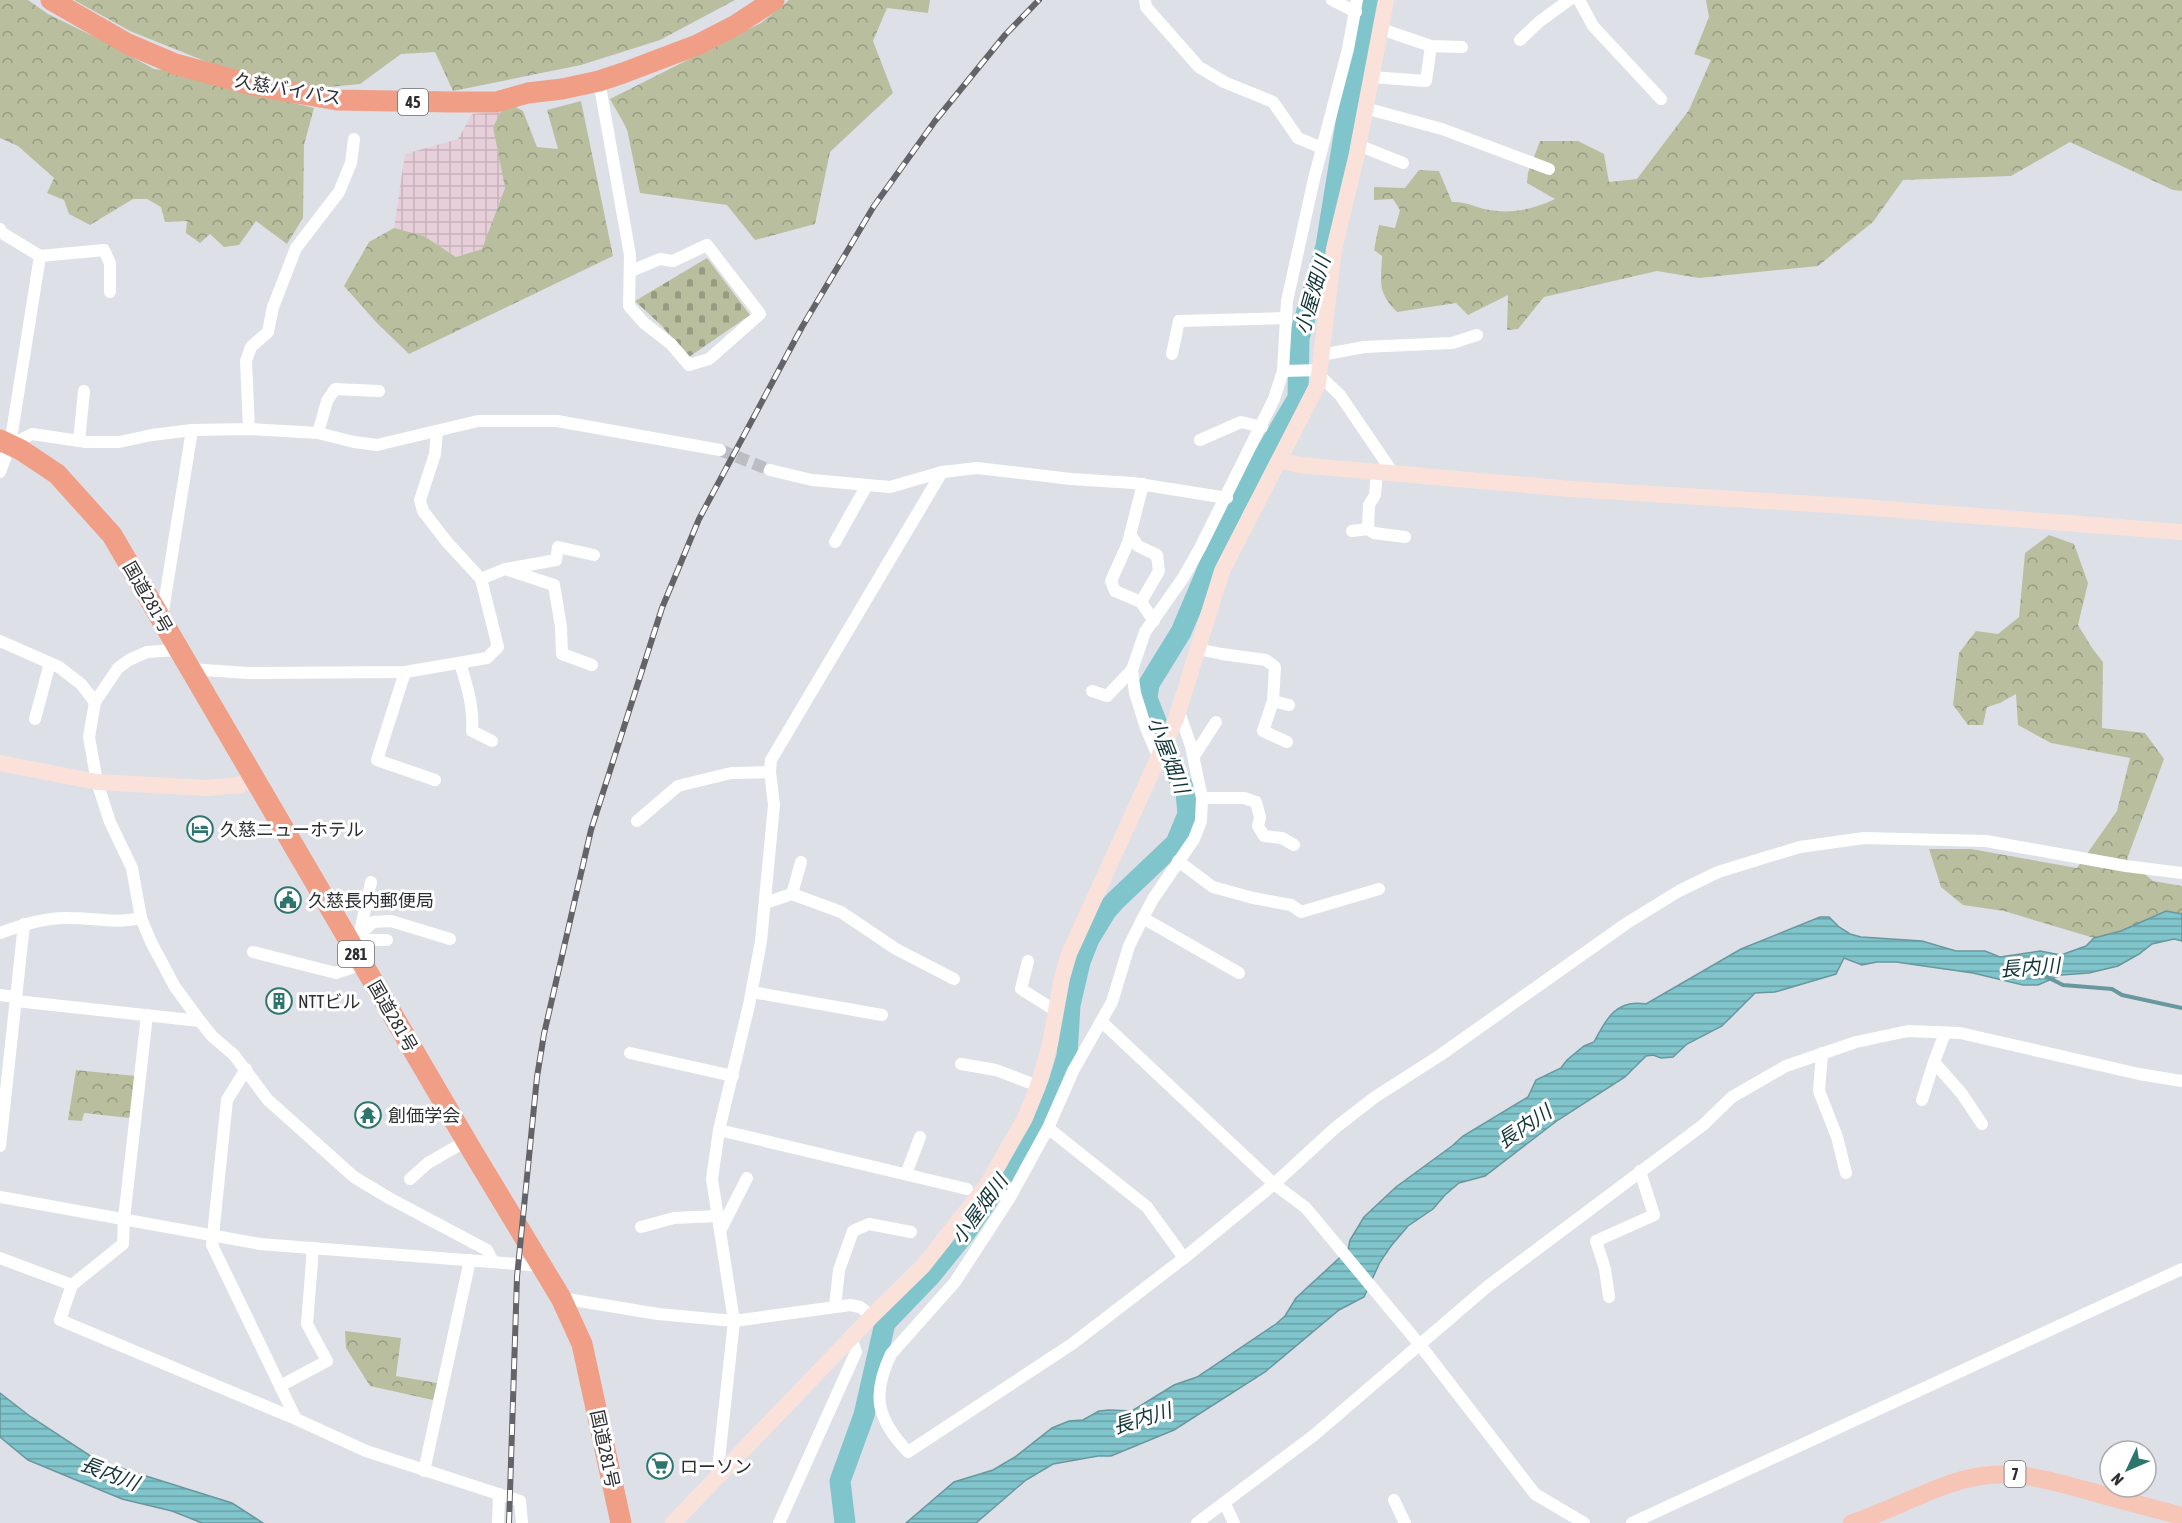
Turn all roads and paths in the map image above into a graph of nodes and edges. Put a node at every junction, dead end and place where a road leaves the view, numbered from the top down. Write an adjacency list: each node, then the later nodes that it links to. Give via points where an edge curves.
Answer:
1 (51, 0): 14 (highway, 久慈バイパス / 45, via 128,44 175,64 308,96 370,101 496,102)
2 (774, 0): 14 (highway, 久慈バイパス / 45, via 697,45)
3 (1145, 0): 19 (street, via 1146,7 1199,67 1273,102 1298,138)
4 (1332, 0): 8 (street)
5 (1386, 0): 9 (street)
6 (1569, 0): 10 (street)
7 (1579, 0): 15 (street, via 1593,26)
8 (1357, 6): 19 (street)
9 (1381, 29): 11 (street); 13 (street)
10 (1520, 40)
11 (1431, 46): 12 (street); 13 (street, via 1426,81)
12 (1462, 47)
13 (1371, 77): 16 (street)
14 (599, 81): 24 (street)
15 (1661, 99)
16 (1365, 108): 18 (street); 21 (street, via 1442,129)
17 (354, 139): 34 (street, via 351,163 339,192 296,248 273,307 268,332 251,347 246,361)
18 (1358, 145): 20 (street); 29 (street, via 1334,249)
19 (1322, 148): 26 (street)
20 (1403, 163)
21 (1549, 169)
22 (0, 229): 23 (street)
23 (40, 256): 25 (street, via 104,250 110,263); 40 (street)
24 (631, 271): 24 (street, via 629,306 689,364 709,359 760,314 707,245 674,261 660,259)
25 (110, 292)
26 (1286, 318): 28 (street, via 1179,321); 30 (street)
27 (1477, 335): 29 (street, via 1452,344 1364,347)
28 (1172, 354)
29 (1318, 368): 30 (street); 42 (street, via 1318,384); 46 (street, via 1340,395)
30 (1288, 370): 33 (street)
31 (84, 391): 39 (street)
32 (379, 391): 37 (street, via 335,389 327,401)
33 (1262, 426): 38 (street, via 1241,422); 49 (street)
34 (249, 429): 35 (street); 37 (street)
35 (192, 430): 39 (street, via 119,442); 60 (street)
36 (437, 431): 37 (street, via 377,445); 41 (street, via 478,421 557,421); 58 (street, via 435,454 420,500 423,511)
37 (318, 433)
38 (1200, 440)
39 (79, 441): 40 (street, via 32,434)
40 (5, 442): 44 (street); 60 (highway, 国道281号 / 281, via 57,474 112,534)
41 (720, 450)
42 (1280, 460): 46 (street); 63 (street, via 1222,571)
43 (770, 470): 48 (street, via 813,480)
44 (0, 472)
45 (942, 472): 47 (street, via 977,468); 48 (street, via 890,487); 83 (street, via 771,759)
46 (1385, 472): 50 (street, via 1369,505); 52 (street)
47 (1143, 484): 49 (street); 53 (street)
48 (867, 485): 55 (street)
49 (1227, 498): 61 (street)
50 (1368, 529): 51 (street); 54 (street)
51 (1352, 531)
52 (2182, 532)
53 (1130, 534): 59 (street, via 1138,546 1157,555 1159,571); 59 (street, via 1111,581 1115,591)
54 (1405, 537)
55 (835, 543)
56 (594, 555): 57 (street, via 558,547 555,560)
57 (505, 569): 58 (street); 67 (street, via 554,585 562,654)
58 (481, 579): 66 (street, via 498,647 487,658)
59 (1141, 602): 61 (street)
60 (161, 621): 64 (highway, 国道281号 / 281)
61 (1154, 621): 69 (street, via 1145,632)
62 (0, 641): 65 (street)
63 (1198, 649): 72 (street, via 1266,660 1275,667); 75 (street)
64 (178, 650): 68 (highway, 国道281号 / 281); 73 (street, via 147,652 129,660 118,668)
65 (50, 663): 73 (street, via 81,684); 76 (street)
66 (460, 663): 70 (street); 78 (street, via 471,698 471,731)
67 (592, 665)
68 (189, 669): 70 (street, via 249,673); 84 (highway, 国道281号 / 281)
69 (1132, 670): 71 (street, via 1107,696); 80 (street, via 1146,728)
70 (405, 672): 85 (street, via 377,760)
71 (1092, 691)
72 (1273, 701): 74 (street); 79 (street, via 1263,731)
73 (95, 702): 86 (street, via 89,737)
74 (1289, 705)
75 (1177, 716): 80 (street); 81 (street)
76 (35, 718)
77 (1216, 722): 81 (street)
78 (492, 741)
79 (1287, 742)
80 (1160, 754): 111 (street, via 1069,954)
81 (1194, 756): 87 (street)
82 (0, 763): 86 (street)
83 (770, 772): 88 (street, via 731,773 678,786); 96 (street, via 774,805)
84 (254, 778): 86 (street, via 240,785 208,788); 103 (highway, 国道281号 / 281)
85 (435, 780)
86 (97, 782): 97 (street, via 110,822 132,868)
87 (1202, 798): 89 (street, via 1244,798 1256,802 1258,826 1264,836 1282,838); 90 (street, via 1201,821 1194,840)
88 (637, 821)
89 (1294, 845)
90 (1179, 861): 94 (street, via 1214,886 1291,905 1301,912); 98 (street)
91 (801, 862): 95 (street)
92 (2182, 873): 137 (street, via 1986,841 1864,838 1800,847 1718,872 1627,922 1376,1097 1335,1128)
93 (371, 882): 103 (street)
94 (1379, 889)
95 (792, 894): 96 (street); 107 (street, via 841,912 896,950)
96 (765, 903): 108 (street)
97 (141, 918): 99 (street, via 116,922 68,918); 114 (street, via 175,987)
98 (1143, 918): 106 (street); 115 (street)
99 (24, 924): 100 (street); 110 (street)
100 (0, 933)
101 (450, 939): 103 (street, via 392,921 374,922)
102 (387, 940): 103 (street, via 370,940)
103 (359, 950): 104 (street, via 336,974); 130 (highway, 国道281号 / 281)
104 (253, 952)
105 (1028, 961): 111 (street, via 1021,989)
106 (1239, 973)
107 (954, 979)
108 (752, 992): 113 (street); 122 (street)
109 (0, 995): 110 (street)
110 (16, 999): 112 (street); 131 (street)
111 (1056, 1011): 124 (street)
112 (147, 1015): 114 (street); 143 (street)
113 (882, 1015)
114 (200, 1022): 121 (street)
115 (1102, 1022): 127 (street, via 1073,1071); 137 (street)
116 (1945, 1033): 118 (street, via 1908,1031); 119 (street); 123 (street)
117 (630, 1053): 122 (street)
118 (1822, 1053): 132 (street, via 1786,1066 1731,1097 1703,1125); 133 (street, via 1819,1091)
119 (1934, 1062): 125 (street); 126 (street)
120 (961, 1064): 124 (street, via 996,1070)
121 (246, 1069): 147 (street, via 227,1101); 152 (street, via 268,1100 354,1176 488,1250)
122 (733, 1076): 128 (street)
123 (2182, 1081)
124 (1038, 1086): 138 (street)
125 (1922, 1100)
126 (1982, 1124)
127 (1048, 1128): 141 (street); 150 (street, via 1147,1207)
128 (719, 1130): 134 (street); 142 (street, via 712,1179)
129 (920, 1137): 134 (street)
130 (466, 1141): 136 (street, via 428,1163); 153 (highway, 国道281号 / 281)
131 (0, 1146)
132 (1640, 1171): 156 (street, via 1654,1215 1596,1241); 162 (street, via 1488,1286)
133 (1846, 1173)
134 (906, 1174): 139 (street)
135 (747, 1178): 145 (street)
136 (410, 1179)
137 (1274, 1184): 150 (street); 162 (street, via 1306,1208)
138 (988, 1186): 141 (street); 159 (street, via 923,1266)
139 (967, 1189)
140 (0, 1197): 143 (street)
141 (1007, 1198): 150 (street, via 961,1274 891,1354 884,1368 880,1386 884,1423 908,1452 1072,1344)
142 (718, 1216): 144 (street, via 674,1218); 145 (street)
143 (124, 1219): 147 (street); 155 (street, via 120,1248)
144 (641, 1227)
145 (720, 1231): 160 (street)
146 (911, 1232): 158 (street, via 869,1224 853,1231 839,1270)
147 (212, 1235): 148 (street); 163 (street, via 212,1245)
148 (313, 1248): 151 (street); 163 (street, via 307,1324 327,1361)
149 (0, 1258): 155 (street)
150 (1184, 1258)
151 (470, 1260): 152 (street); 165 (street)
152 (493, 1262): 153 (street)
153 (542, 1266): 157 (highway, 国道281号 / 281)
154 (2182, 1269): 180 (street)
155 (72, 1285): 164 (street, via 60,1320)
156 (1609, 1297)
157 (561, 1298): 160 (street); 173 (highway, 国道281号 / 281, via 582,1344)
158 (834, 1307): 159 (street, via 860,1307); 160 (street)
159 (872, 1316): 161 (street)
160 (734, 1322): 166 (street)
161 (851, 1338): 166 (street); 175 (street, via 856,1352)
162 (1420, 1346): 169 (street); 179 (street, via 1535,1494)
163 (280, 1386): 164 (street)
164 (296, 1419): 165 (street)
165 (424, 1471): 167 (street)
166 (717, 1478): 174 (street)
167 (499, 1494): 171 (street); 172 (street, via 520,1501)
168 (1394, 1500): 178 (street)
169 (1225, 1504): 176 (street); 177 (street)
170 (2182, 1516): 181 (main road, 7, via 2053,1481 2004,1474 1955,1482)
171 (498, 1523)
172 (522, 1523)
173 (621, 1523)
174 (673, 1523)
175 (779, 1523)
176 (1197, 1523)
177 (1233, 1523)
178 (1405, 1523)
179 (1584, 1523)
180 (1632, 1523)
181 (1852, 1523)

